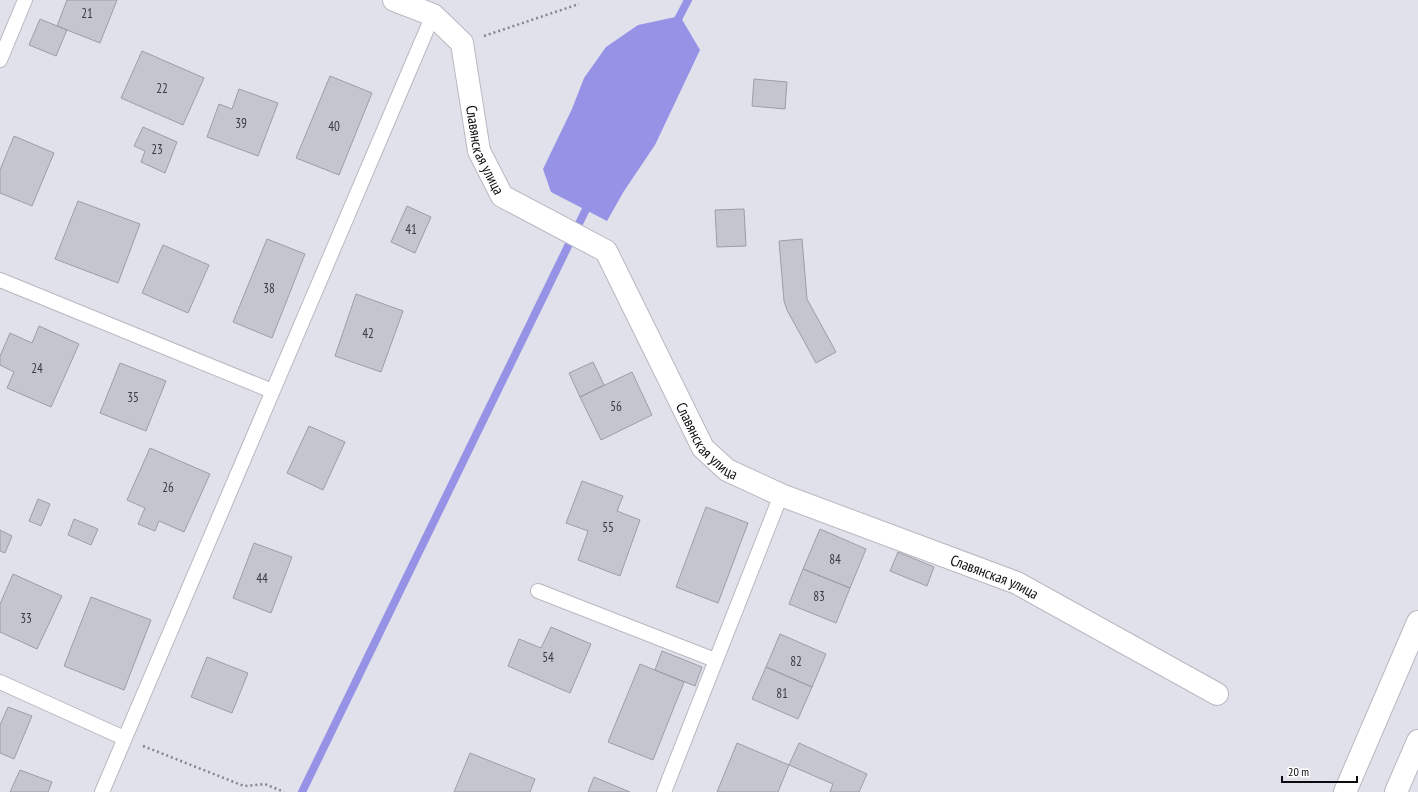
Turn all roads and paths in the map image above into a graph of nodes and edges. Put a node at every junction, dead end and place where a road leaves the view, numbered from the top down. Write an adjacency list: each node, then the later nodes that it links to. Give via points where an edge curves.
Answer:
1 (25, 0): 6 (lane)
2 (394, 0): 4 (street)
3 (579, 4): 5 (path)
4 (433, 16): 5 (street); 8 (lane)
5 (462, 43): 9 (street, Славянская улица, via 479,151 502,196 606,251 703,448 727,470)
6 (0, 60)
7 (0, 280): 8 (lane)
8 (272, 392): 15 (lane)
9 (781, 495): 12 (lane); 14 (street, Славянская улица, via 1017,582)
10 (538, 591): 12 (lane)
11 (1418, 622): 20 (street)
12 (714, 660): 19 (lane)
13 (0, 682): 15 (lane)
14 (1217, 694)
15 (124, 738): 17 (lane); 18 (path, via 244,786 265,784)
16 (1418, 741): 21 (street)
17 (102, 792)
18 (284, 792)
19 (664, 792)
20 (1345, 792)
21 (1396, 792)

